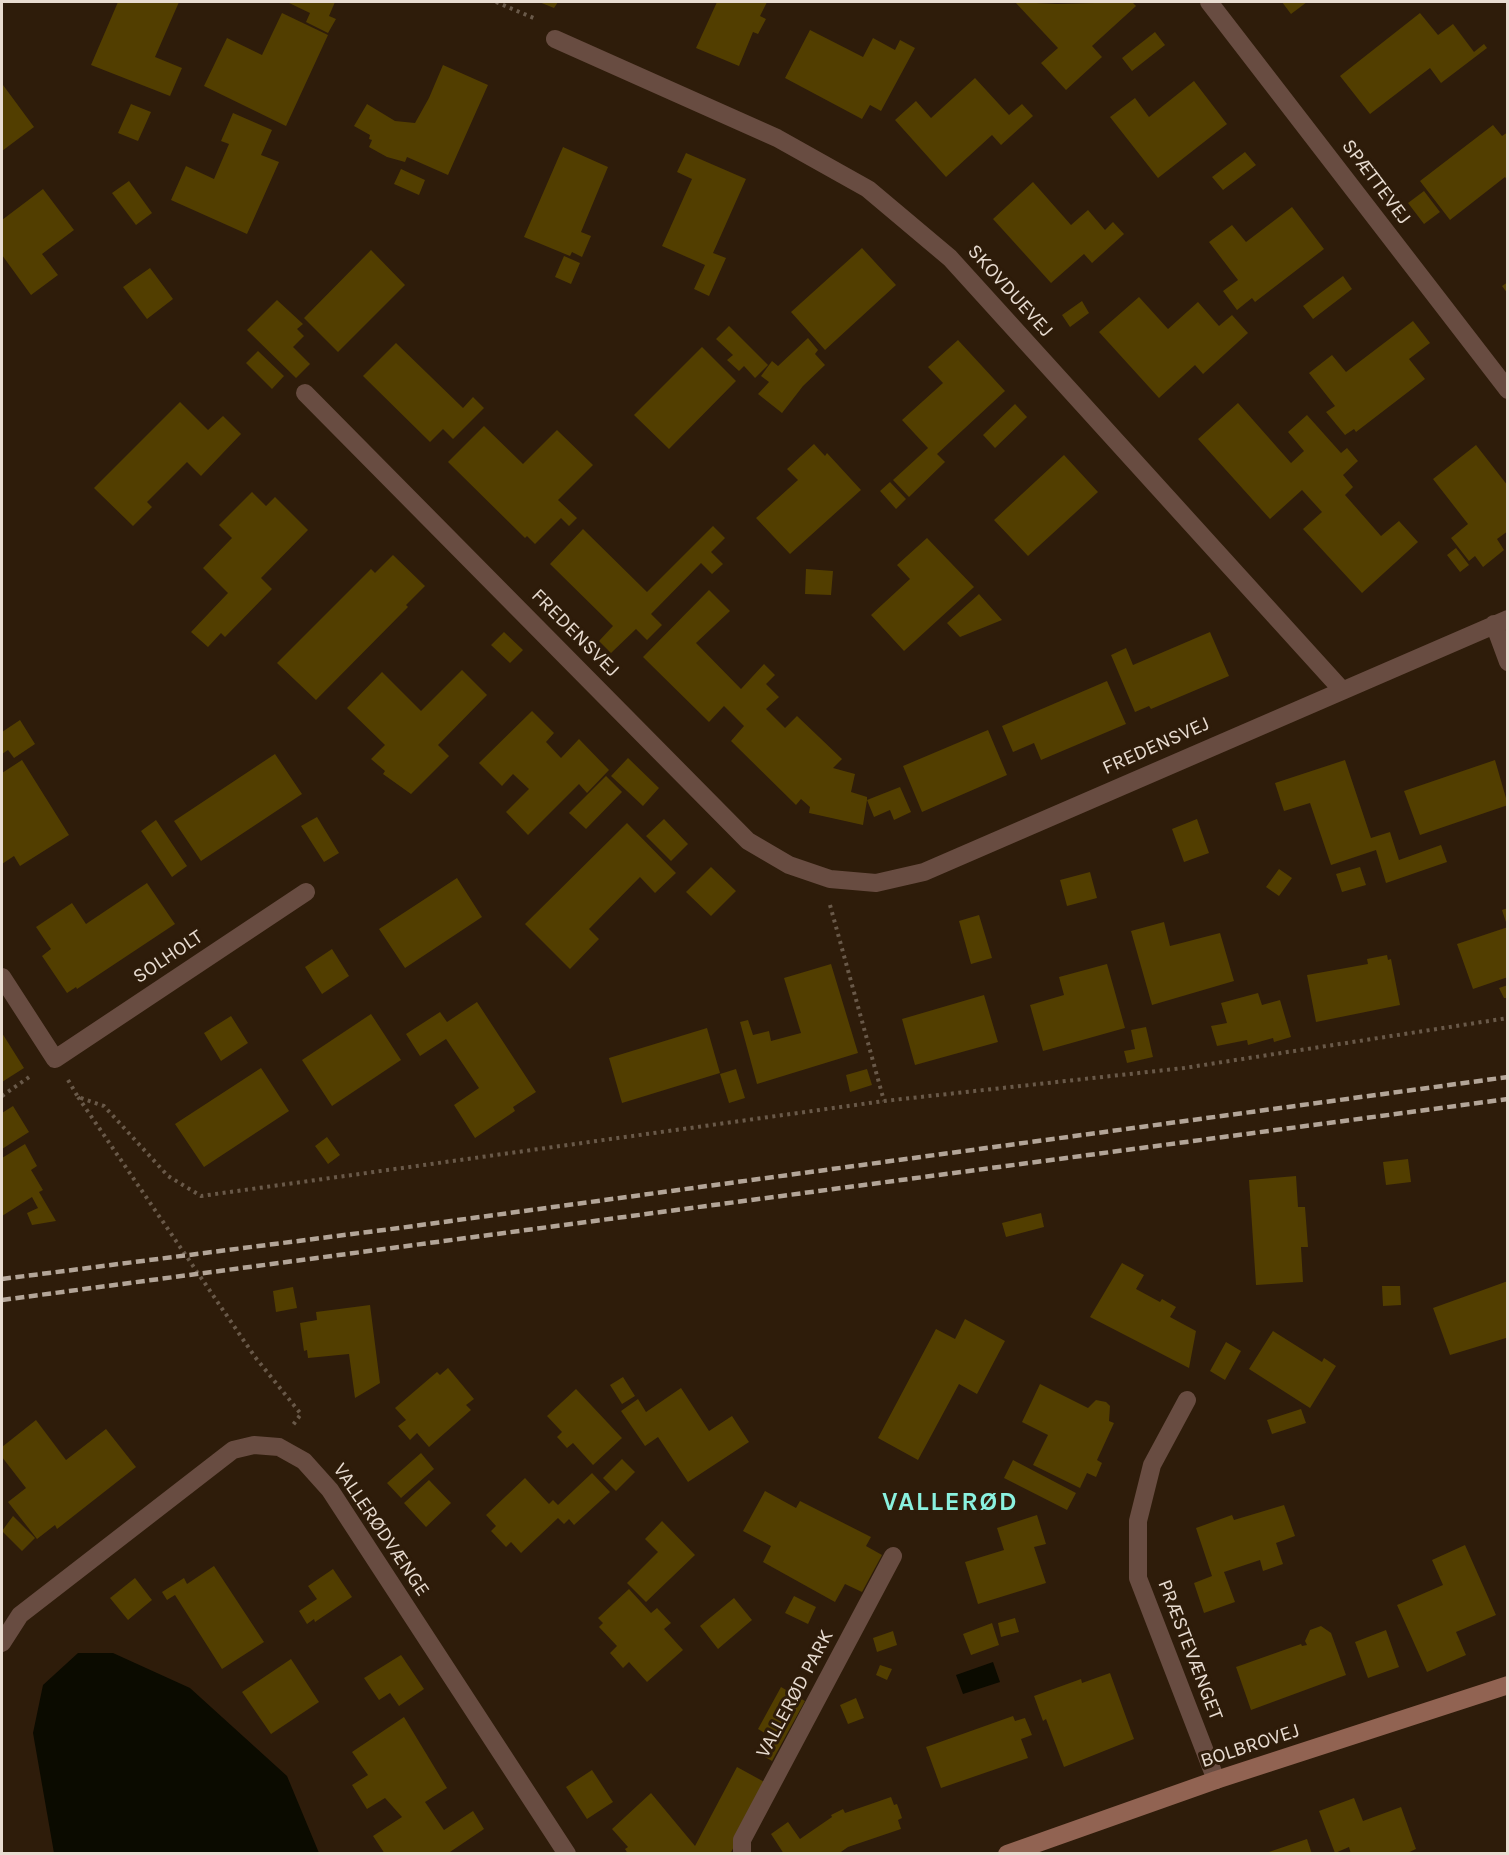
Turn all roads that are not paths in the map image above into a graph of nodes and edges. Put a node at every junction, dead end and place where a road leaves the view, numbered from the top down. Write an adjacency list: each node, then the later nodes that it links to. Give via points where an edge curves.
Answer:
1 (1209, 2): 3 (street, SPÆTTEVEJ)
2 (555, 39): 7 (street, SKOVDUEVEJ, via 777,138 868,189 950,258)
3 (1508, 390)
4 (305, 393): 7 (street, FREDENSVEJ, via 748,841 789,865 830,879 876,883 924,872)
5 (1501, 622): 6 (street, FREDENSVEJ); 7 (street, FREDENSVEJ)
6 (1508, 662)
7 (1342, 690)
8 (306, 892): 9 (street, SOLHOLT, via 55,1059)
9 (2, 977)
10 (1187, 1400): 14 (street, PRÆSTEVÆNGET, via 1152,1465 1138,1521 1138,1578)
11 (893, 1556): 16 (street, VALLERØD PARK, via 742,1840)
12 (2, 1644): 15 (street, VALLERØDVÆNGE, via 20,1615 233,1450 254,1444 279,1447 304,1461 330,1490)
13 (1508, 1685): 14 (street, BOLBROVEJ)
14 (1216, 1780): 17 (street, BOLBROVEJ)
15 (567, 1854)
16 (742, 1854)
17 (1007, 1854)

